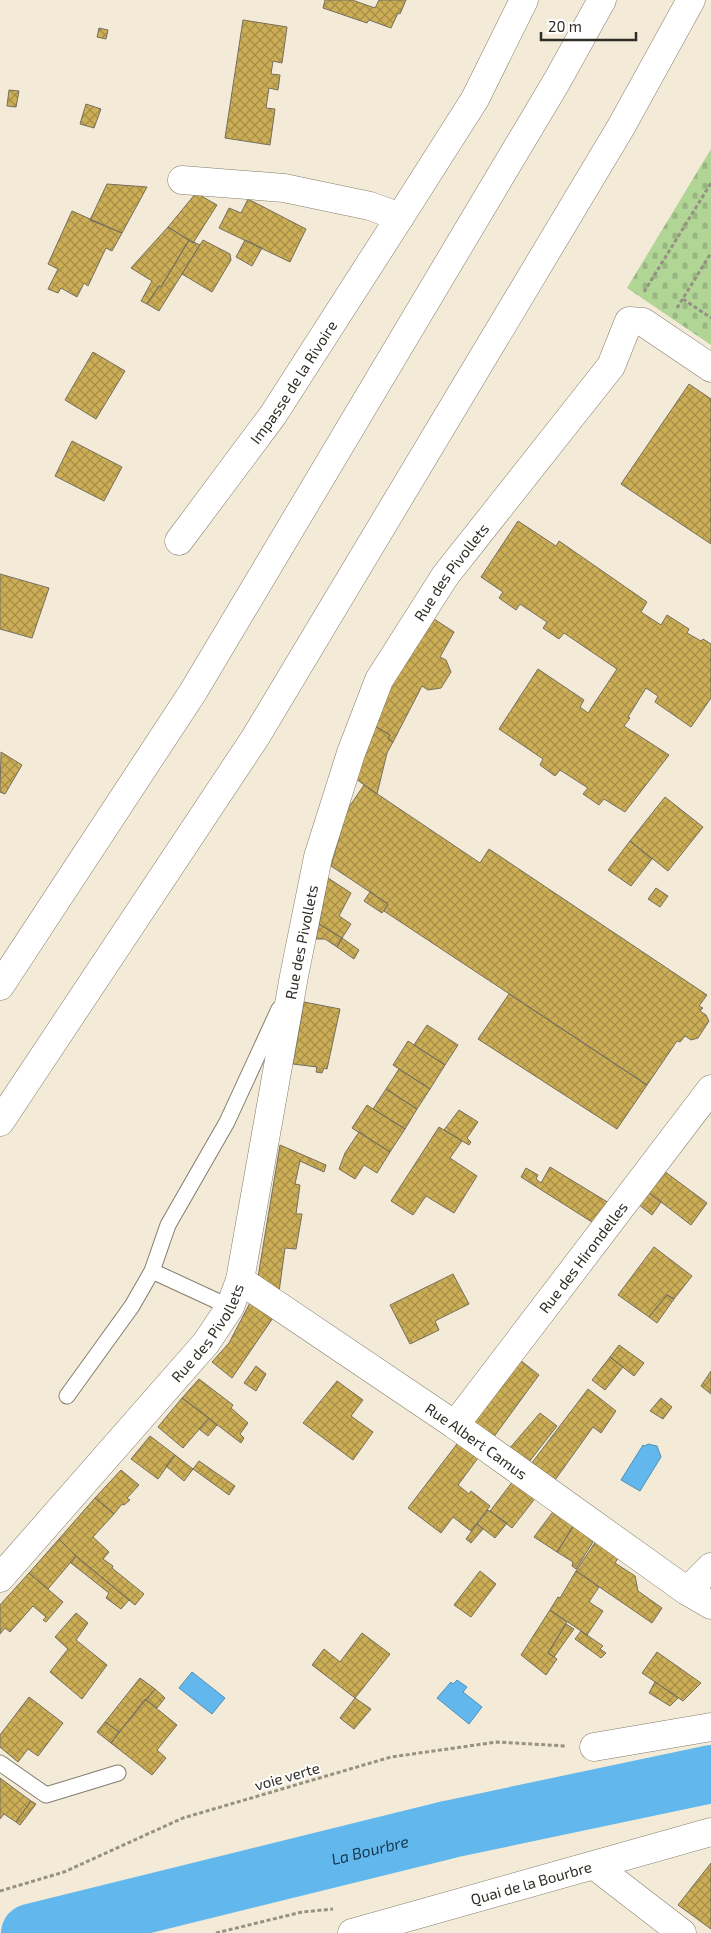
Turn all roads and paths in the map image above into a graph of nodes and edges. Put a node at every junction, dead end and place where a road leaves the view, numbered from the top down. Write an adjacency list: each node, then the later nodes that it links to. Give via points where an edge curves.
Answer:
1 (524, 0): 6 (main road, Impasse de la Rivoire, via 475,99)
2 (602, 0): 15 (main road, via 557,82 193,692)
3 (691, 0): 17 (main road, via 621,127 255,738)
4 (182, 180): 6 (main road, via 284,188 370,206)
5 (711, 183): 11 (path, via 640,298)
6 (400, 217): 13 (main road, Impasse de la Rivoire, via 273,415)
7 (711, 253): 8 (path)
8 (683, 299): 9 (path); 10 (path)
9 (675, 310)
10 (711, 318)
11 (636, 321): 12 (main road); 14 (main road, Rue des Pivollets, via 611,366 445,576 379,680 351,753 318,857)
12 (711, 368)
13 (178, 541)
14 (294, 976): 18 (lane, via 227,1122 168,1225); 19 (main road, Rue des Pivollets)
15 (0, 986)
16 (711, 1089): 22 (main road, Rue des Hirondelles)
17 (0, 1122)
18 (152, 1271): 20 (lane); 21 (lane, via 132,1306)
19 (240, 1280): 20 (main road, Rue des Pivollets); 22 (main road, Rue Albert Camus)
20 (230, 1307): 24 (main road, Rue des Pivollets, via 206,1343)
21 (67, 1396)
22 (455, 1424): 25 (main road, Rue Albert Camus)
23 (711, 1567): 25 (main road)
24 (0, 1578)
25 (687, 1591): 26 (main road, Rue Albert Camus)
26 (711, 1605)
27 (711, 1727): 28 (main road)
28 (594, 1747): 33 (path, voie verte, via 498,1742 391,1758 183,1818 64,1872)
29 (0, 1763): 30 (lane, via 46,1795)
30 (118, 1773)
31 (711, 1832): 32 (main road, Quai de la Bourbre)
32 (595, 1866): 36 (main road, Quai de la Bourbre); 37 (main road)
33 (0, 1891)
34 (340, 1908): 35 (path, via 302,1912)
35 (216, 1933)
36 (352, 1933)
37 (682, 1933)

